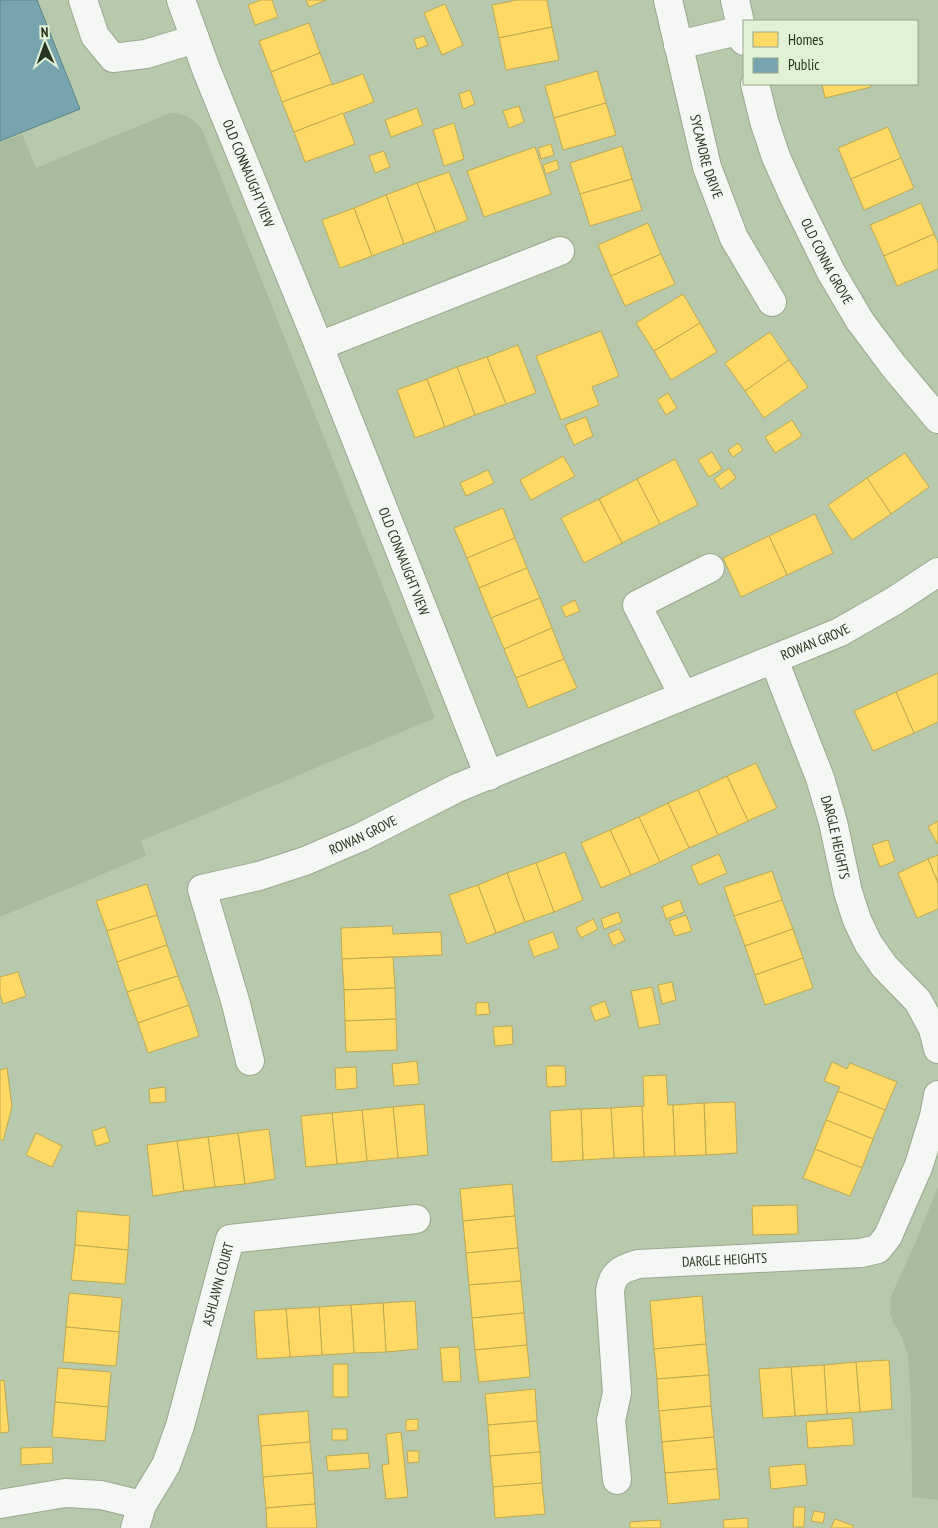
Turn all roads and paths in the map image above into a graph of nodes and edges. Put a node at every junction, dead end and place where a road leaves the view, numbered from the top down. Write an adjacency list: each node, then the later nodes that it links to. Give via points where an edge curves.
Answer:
1 (83, 0): 6 (street, via 95,36 113,58 146,54)
2 (181, 0): 6 (street, OLD CONNAUGHT VIEW)
3 (668, 0): 7 (street, SYCAMORE DRIVE)
4 (735, 0): 5 (street)
5 (743, 35): 7 (street)
6 (195, 39): 11 (street, OLD CONNAUGHT VIEW)
7 (678, 45): 10 (street, SYCAMORE DRIVE, via 707,167 734,238)
8 (755, 85): 12 (street, OLD CONNA GROVE, via 776,157 831,272 860,321)
9 (560, 251): 11 (street)
10 (772, 302)
11 (319, 346): 17 (street, OLD CONNAUGHT VIEW)
12 (938, 418)
13 (710, 568): 16 (street, via 637,605)
14 (938, 572): 15 (street, ROWAN GROVE, via 894,602 840,632)
15 (774, 660): 16 (street, ROWAN GROVE); 18 (street, DARGLE HEIGHTS, via 820,778 857,920 884,966)
16 (683, 695): 17 (street, ROWAN GROVE)
17 (488, 776): 20 (street, ROWAN GROVE, via 306,861 202,889)
18 (928, 995): 19 (street, DARGLE HEIGHTS)
19 (938, 1049)
20 (250, 1061)
21 (938, 1095): 23 (street, DARGLE HEIGHTS, via 919,1164 888,1236 878,1249 861,1253 638,1264 625,1267 616,1274 610,1292 618,1393 611,1420)
22 (416, 1219): 25 (street, ASHLAWN COURT, via 230,1239 180,1426 166,1465)
23 (617, 1480)
24 (0, 1504): 25 (street, ASHLAWN COURT, via 65,1493 101,1495)
25 (138, 1517)

